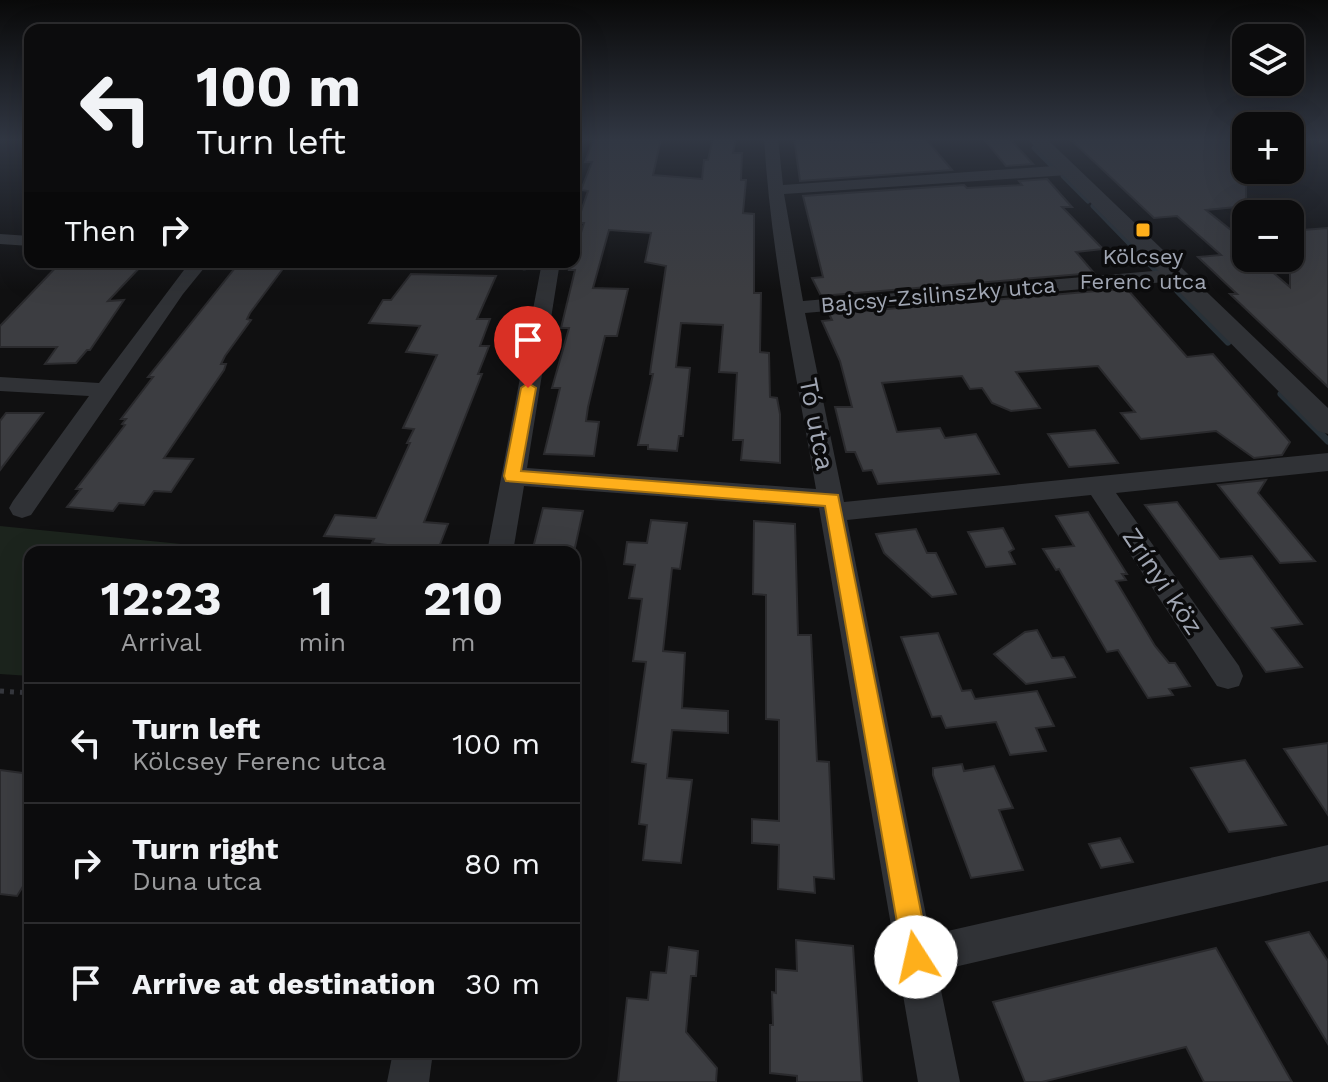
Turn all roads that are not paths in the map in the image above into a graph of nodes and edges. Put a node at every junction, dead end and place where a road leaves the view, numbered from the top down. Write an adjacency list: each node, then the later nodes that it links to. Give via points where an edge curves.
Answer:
1 (797, 188): 3 (street)
2 (1087, 188): 8 (street)
3 (775, 190): 9 (street, Tó utca)
4 (0, 239): 5 (street)
5 (24, 241)
6 (196, 268): 11 (street)
7 (550, 268): 14 (street)
8 (1177, 275): 9 (street, Bajcsy-Zsilinszky utca); 12 (street)
9 (794, 308): 16 (street, Tó utca)
10 (0, 384): 11 (street)
11 (104, 390): 17 (street)
12 (1328, 424)
13 (1328, 462): 15 (street)
14 (512, 476): 16 (street); 18 (street)
15 (1097, 485): 16 (street); 19 (street, Zrínyi köz)
16 (833, 506): 21 (street, Tó utca)
17 (22, 508)
18 (501, 546)
19 (1228, 676)
20 (1328, 863): 21 (street)
21 (916, 957): 24 (street, Tó utca)
22 (412, 1058): 23 (street)
23 (408, 1082)
24 (939, 1082)

